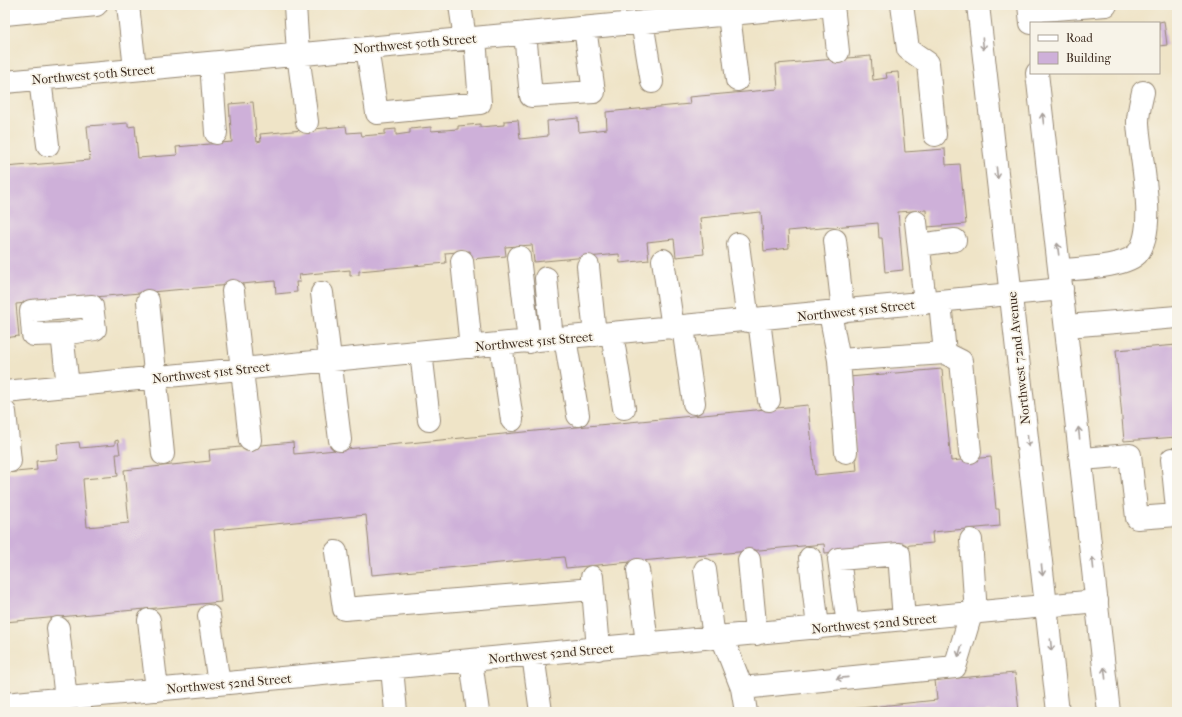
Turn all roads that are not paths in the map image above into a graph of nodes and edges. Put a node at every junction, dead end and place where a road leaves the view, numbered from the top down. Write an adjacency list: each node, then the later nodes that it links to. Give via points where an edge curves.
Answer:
1 (96, 5): 12 (street)
2 (128, 5): 22 (street)
3 (294, 5): 20 (street)
4 (460, 5): 17 (street)
5 (826, 5): 10 (street, Northwest 50th Street)
6 (833, 5): 19 (street)
7 (902, 5): 31 (street, via 908,49 928,64)
8 (978, 5): 46 (street, Northwest 72nd Avenue, one-way to 46)
9 (1106, 5): 11 (street)
10 (789, 7): 13 (street, Northwest 50th Street)
11 (1030, 13)
12 (5, 14)
13 (729, 14): 14 (street, Northwest 50th Street); 25 (street)
14 (642, 22): 15 (street, Northwest 50th Street); 27 (street)
15 (585, 28): 16 (street, Northwest 50th Street); 16 (street, via 594,92 531,96)
16 (525, 33): 17 (street, Northwest 50th Street)
17 (470, 38): 18 (street, Northwest 50th Street); 18 (street, via 480,103 385,113 377,113)
18 (367, 48): 20 (street, Northwest 50th Street)
19 (838, 52)
20 (298, 54): 21 (street, Northwest 50th Street); 29 (street)
21 (211, 63): 22 (street, Northwest 50th Street); 30 (street)
22 (135, 70): 24 (street, Northwest 50th Street)
23 (1037, 74): 43 (street, one-way to 23)
24 (40, 78): 26 (street, Northwest 50th Street); 32 (street)
25 (737, 80)
26 (5, 82)
27 (652, 82)
28 (1143, 92): 43 (street, Northwest 51st Street, via 1138,121 1147,216 1143,241 1136,254 1118,263 1093,268)
29 (306, 122)
30 (216, 133)
31 (935, 135)
32 (48, 145)
33 (916, 222): 37 (street)
34 (834, 240): 49 (street)
35 (955, 240): 37 (street)
36 (738, 244): 51 (street)
37 (919, 245): 48 (street)
38 (519, 257): 57 (street)
39 (663, 260): 53 (street)
40 (462, 261): 59 (street)
41 (588, 266): 55 (street)
42 (546, 278): 56 (street)
43 (1061, 280): 46 (street, Northwest 51st Street); 52 (street)
44 (233, 291): 64 (street)
45 (322, 293): 63 (street)
46 (1011, 295): 48 (street, Northwest 51st Street); 92 (street, Northwest 72nd Avenue, one-way to 92)
47 (148, 301): 65 (street)
48 (933, 303): 49 (street, Northwest 51st Street); 61 (street)
49 (837, 312): 51 (street, Northwest 51st Street); 62 (street)
50 (1177, 317): 52 (street)
51 (753, 320): 53 (street, Northwest 51st Street); 68 (street)
52 (1067, 326): 80 (street, one-way to 52)
53 (678, 327): 55 (street, Northwest 51st Street); 69 (street)
54 (62, 334): 66 (street)
55 (603, 335): 56 (street, Northwest 51st Street); 70 (street)
56 (558, 339): 57 (street, Northwest 51st Street); 72 (street)
57 (529, 342): 58 (street, Northwest 51st Street)
58 (501, 344): 59 (street, Northwest 51st Street); 74 (street)
59 (471, 347): 60 (street, Northwest 51st Street)
60 (421, 352): 63 (street, Northwest 51st Street); 73 (street)
61 (945, 353): 62 (street); 78 (street, via 961,361)
62 (839, 360): 77 (street)
63 (331, 361): 64 (street, Northwest 51st Street); 76 (street)
64 (242, 370): 65 (street, Northwest 51st Street); 75 (street)
65 (155, 378): 66 (street, Northwest 51st Street); 79 (street)
66 (68, 386): 67 (street, Northwest 51st Street)
67 (5, 392)
68 (769, 400)
69 (694, 402)
70 (624, 408)
71 (5, 412): 82 (street)
72 (578, 415)
73 (429, 420)
74 (512, 420)
75 (250, 440)
76 (340, 440)
77 (846, 452)
78 (970, 452)
79 (163, 454)
80 (1082, 459): 84 (street, via 1130,455 1137,518); 91 (street, one-way to 80)
81 (1172, 459): 83 (street)
82 (10, 461)
83 (1177, 509)
84 (1177, 515)
85 (971, 540): 93 (street)
86 (336, 552): 103 (street, via 344,609 593,583)
87 (810, 558): 99 (street)
88 (749, 560): 100 (street)
89 (638, 570): 102 (street)
90 (705, 570): 101 (street)
91 (1098, 601): 92 (street, Northwest 52nd Street); 117 (street, one-way to 91)
92 (1046, 606): 93 (street, Northwest 52nd Street); 116 (street, Northwest 72nd Avenue, one-way to 116)
93 (974, 613): 96 (street, Northwest 52nd Street); 108 (street, one-way to 108, via 955,667)
94 (210, 616): 107 (street)
95 (149, 620): 109 (street)
96 (904, 620): 97 (street, Northwest 52nd Street); 97 (street, via 899,554 840,559)
97 (848, 625): 99 (street, Northwest 52nd Street)
98 (58, 628): 110 (street)
99 (818, 628): 100 (street, Northwest 52nd Street)
100 (756, 634): 101 (street, Northwest 52nd Street)
101 (718, 637): 102 (street, Northwest 52nd Street); 108 (street)
102 (647, 644): 103 (street, Northwest 52nd Street)
103 (598, 649): 104 (street, Northwest 52nd Street)
104 (533, 655): 105 (street, Northwest 52nd Street); 114 (street)
105 (471, 661): 106 (street, Northwest 52nd Street); 113 (street)
106 (392, 668): 107 (street, Northwest 52nd Street); 112 (street)
107 (218, 684): 109 (street, Northwest 52nd Street)
108 (742, 688): 115 (street)
109 (157, 690): 110 (street, Northwest 52nd Street)
110 (66, 699): 111 (street, Northwest 52nd Street)
111 (15, 706)
112 (396, 712)
113 (478, 712)
114 (541, 712)
115 (746, 712)
116 (1058, 712)
117 (1109, 712)

